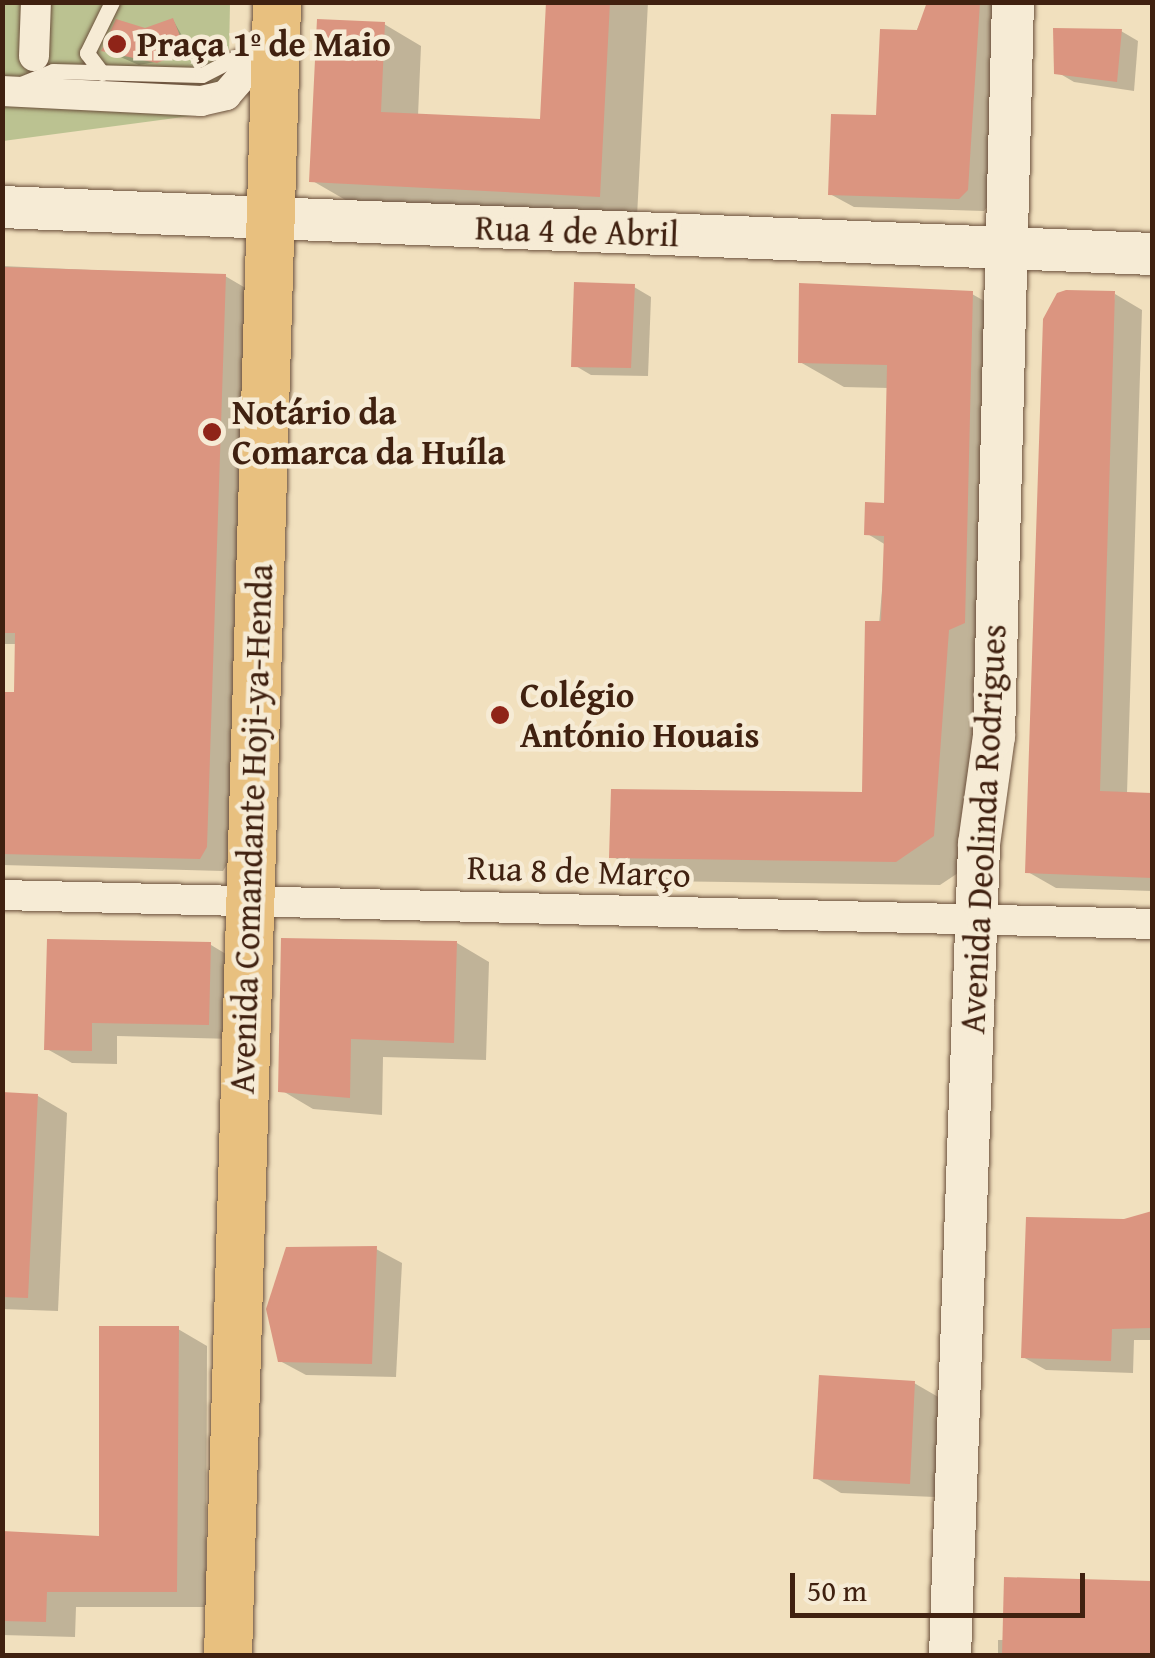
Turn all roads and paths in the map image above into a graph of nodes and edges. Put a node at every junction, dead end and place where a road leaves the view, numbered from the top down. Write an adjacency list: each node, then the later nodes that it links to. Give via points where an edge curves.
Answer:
1 (36, 2): 5 (street)
2 (112, 2): 6 (lane, via 87,52)
3 (1013, 2): 10 (street, Avenida Deolinda Rodrigues)
4 (277, 20): 6 (lane, via 202,76); 7 (street, via 244,81 226,95 201,100); 9 (main road, Avenida Comandante Hoji-ya-Henda)
5 (34, 56)
6 (102, 73): 7 (lane, via 53,70)
7 (6, 91)
8 (2, 206): 9 (street, Rua 4 de Abril)
9 (270, 218): 10 (street, Rua 4 de Abril); 13 (main road, Avenida Comandante Hoji-ya-Henda)
10 (1004, 250): 11 (street, Rua 4 de Abril); 14 (street, Avenida Deolinda Rodrigues, via 994,736)
11 (1152, 254)
12 (2, 895): 13 (street, Rua 8 de Março)
13 (248, 900): 14 (street, Rua 8 de Março); 16 (main road, Avenida Comandante Hoji-ya-Henda)
14 (976, 920): 15 (street, Rua 8 de Março); 17 (street, Avenida Deolinda Rodrigues)
15 (1152, 924)
16 (228, 1656)
17 (950, 1656)

